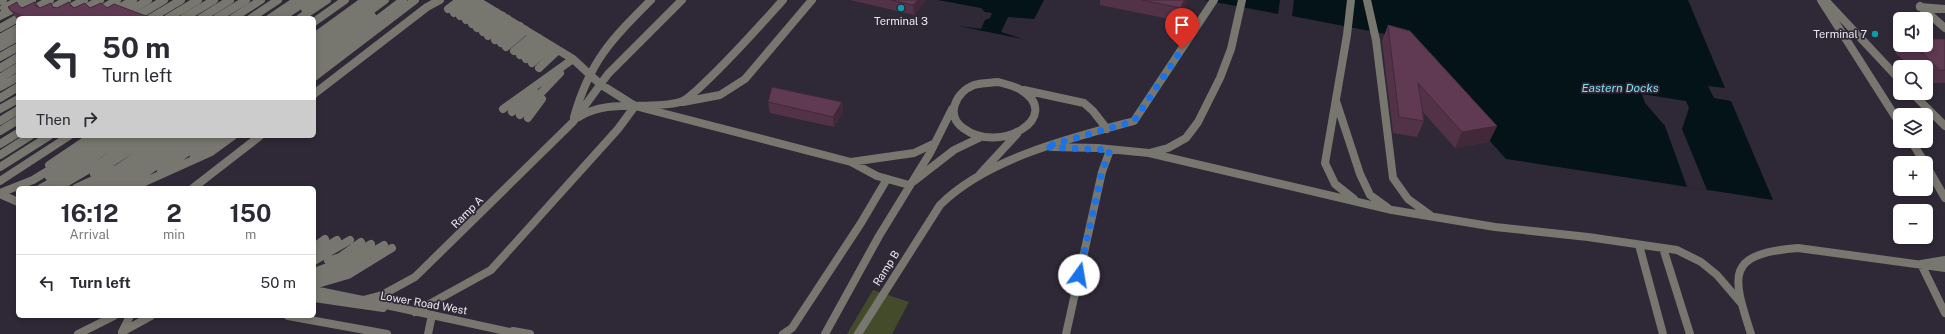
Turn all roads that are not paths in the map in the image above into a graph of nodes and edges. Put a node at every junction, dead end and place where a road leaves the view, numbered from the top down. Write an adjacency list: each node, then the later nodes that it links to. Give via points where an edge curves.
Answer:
1 (20, 0): 45 (lane)
2 (32, 0): 47 (lane)
3 (50, 0): 48 (lane)
4 (67, 0): 49 (lane)
5 (84, 0): 50 (lane)
6 (100, 0): 51 (lane)
7 (117, 0): 52 (lane)
8 (133, 0): 53 (lane)
9 (148, 0): 54 (lane)
10 (164, 0): 55 (lane)
11 (181, 0): 56 (lane)
12 (198, 0): 57 (lane)
13 (214, 0): 58 (lane)
14 (230, 0): 59 (lane)
15 (246, 0): 60 (lane)
16 (262, 0): 61 (lane)
17 (278, 0): 62 (lane)
18 (297, 0): 63 (lane)
19 (308, 0): 64 (lane)
20 (318, 0): 65 (lane)
21 (327, 0): 66 (lane)
22 (336, 0): 67 (lane)
23 (345, 0): 69 (lane)
24 (356, 0): 74 (lane)
25 (365, 0): 75 (lane)
26 (375, 0): 79 (lane)
27 (386, 0): 83 (lane)
28 (394, 0): 86 (lane)
29 (403, 0): 88 (lane)
30 (415, 0): 93 (lane)
31 (440, 0): 101 (lane, via 421,11)
32 (460, 0): 71 (lane)
33 (470, 0): 71 (lane)
34 (651, 0): 94 (lane, via 614,36 598,56)
35 (682, 0): 97 (lane)
36 (783, 0): 106 (lane, via 718,71)
37 (812, 0): 106 (lane, via 745,79 720,95)
38 (1214, 0): 119 (lane, via 1134,121)
39 (1242, 0): 145 (lane, via 1231,49 1217,85 1198,122 1186,138 1168,148)
40 (1351, 0): 104 (lane)
41 (1367, 0): 174 (lane, via 1376,40 1393,178 1401,193 1413,206)
42 (1821, 0): 113 (lane)
43 (1826, 0): 92 (lane)
44 (1945, 9): 72 (lane, via 1920,6)
45 (0, 11)
46 (500, 14): 71 (lane); 71 (lane); 71 (lane); 71 (lane); 71 (lane); 78 (lane)
47 (0, 16)
48 (21, 16)
49 (39, 16)
50 (56, 16)
51 (72, 16)
52 (89, 16)
53 (105, 16)
54 (121, 16)
55 (137, 16)
56 (154, 16)
57 (171, 16)
58 (187, 16)
59 (204, 16)
60 (220, 16)
61 (236, 16)
62 (254, 16)
63 (273, 16)
64 (284, 16)
65 (294, 16)
66 (303, 16)
67 (313, 16)
68 (16, 19): 70 (lane)
69 (316, 21)
70 (0, 28)
71 (477, 28)
72 (1945, 28)
73 (16, 29): 76 (lane)
74 (316, 29)
75 (316, 36)
76 (0, 38)
77 (16, 38): 80 (lane)
78 (542, 40): 78 (lane, via 523,57); 82 (lane)
79 (316, 43)
80 (0, 47)
81 (16, 48): 84 (lane)
82 (558, 50): 87 (lane); 91 (lane)
83 (316, 51)
84 (0, 57)
85 (16, 58): 89 (lane)
86 (316, 58)
87 (573, 59): 94 (lane); 109 (lane); 112 (lane); 114 (lane)
88 (316, 66)
89 (0, 68)
90 (16, 68): 95 (lane)
91 (539, 68)
92 (1893, 72)
93 (316, 75)
94 (588, 75): 97 (lane); 117 (lane, via 579,95)
95 (0, 78)
96 (16, 78): 98 (lane)
97 (600, 84): 107 (lane); 117 (lane)
98 (0, 87)
99 (16, 88): 102 (lane)
100 (1023, 90): 110 (lane, via 998,82 979,84 962,92); 119 (lane, via 1084,103); 122 (lane, via 1031,96 1036,112 1029,127)
101 (316, 92)
102 (0, 98)
103 (16, 99): 108 (lane)
104 (1336, 100): 172 (lane, via 1325,163 1329,178 1340,191); 173 (lane, via 1360,174 1370,195)
105 (1919, 100): 118 (lane)
106 (682, 102): 107 (lane)
107 (635, 106): 117 (lane, via 588,111); 147 (lane); 196 (lane, via 618,129 491,270)
108 (0, 109)
109 (503, 109)
110 (952, 109): 123 (lane, via 954,118 960,126); 141 (lane)
111 (16, 111): 115 (lane)
112 (512, 112)
113 (1893, 113)
114 (524, 117)
115 (0, 121)
116 (16, 121): 120 (lane)
117 (573, 122): 194 (lane, Ramp A, via 415,277 382,295)
118 (1945, 126)
119 (1107, 129): 143 (lane)
120 (0, 131)
121 (16, 134): 142 (lane)
122 (1018, 134): 123 (lane, via 994,138); 152 (lane)
123 (981, 137): 155 (lane, via 970,140 948,153)
124 (27, 138): 146 (lane)
125 (46, 138): 148 (lane)
126 (66, 138): 153 (lane)
127 (89, 138): 169 (lane, via 34,175)
128 (102, 138): 156 (lane, via 33,180)
129 (113, 138): 157 (lane, via 49,177)
130 (124, 138): 158 (lane)
131 (137, 138): 159 (lane, via 103,162)
132 (149, 138): 160 (lane, via 110,166)
133 (162, 138): 161 (lane, via 118,168)
134 (172, 138): 162 (lane, via 125,171)
135 (183, 138): 163 (lane, via 132,174)
136 (195, 138): 164 (lane, via 140,177)
137 (207, 138): 154 (lane)
138 (218, 138): 149 (lane)
139 (230, 138): 149 (lane, via 211,152)
140 (257, 138): 166 (lane)
141 (936, 143): 147 (lane, via 914,153); 155 (lane)
142 (0, 144)
143 (1045, 147): 144 (lane); 152 (lane)
144 (1110, 150): 145 (lane); 212 (lane, via 1102,172)
145 (1149, 154): 172 (lane)
146 (0, 155)
147 (851, 162): 151 (lane)
148 (0, 167)
149 (179, 167): 154 (lane)
150 (1933, 177): 170 (lane)
151 (887, 179): 155 (lane); 209 (lane, via 792,328)
152 (974, 179): 211 (lane, Ramp B, via 946,198)
153 (0, 181)
154 (148, 181): 165 (lane)
155 (910, 185): 210 (lane)
156 (18, 186)
157 (24, 186)
158 (46, 186)
159 (61, 186)
160 (73, 186)
161 (80, 186)
162 (96, 186)
163 (109, 186)
164 (121, 186)
165 (137, 186)
166 (196, 186)
167 (16, 187): 169 (lane)
168 (16, 189): 169 (lane)
169 (0, 193): 171 (lane)
170 (1945, 198)
171 (16, 200)
172 (1367, 205): 173 (lane)
173 (1392, 210): 174 (lane)
174 (1437, 218): 180 (lane)
175 (325, 239): 181 (lane)
176 (337, 240): 183 (lane)
177 (350, 240): 184 (lane)
178 (361, 242): 187 (lane, via 340,256)
179 (371, 244): 189 (lane, via 344,261)
180 (1639, 245): 182 (lane); 213 (lane)
181 (316, 246)
182 (1663, 248): 195 (lane, via 1677,250 1700,262 1717,275); 214 (lane)
183 (316, 253)
184 (316, 260)
185 (1945, 260): 186 (lane)
186 (1921, 264): 188 (lane); 195 (lane, via 1798,248 1774,250 1749,260 1740,268 1737,278); 197 (lane)
187 (316, 266)
188 (1945, 268)
189 (316, 271)
190 (316, 277): 191 (lane, via 345,268 388,246 348,275)
191 (316, 284)
192 (316, 290): 194 (lane)
193 (316, 298): 196 (lane, Lower Road West)
194 (363, 300): 207 (lane, bridge)
195 (1741, 303): 215 (lane)
196 (415, 312): 198 (lane, Lower Road West)
197 (1945, 313)
198 (432, 315): 206 (lane); 208 (lane, Lower Road West)
199 (110, 318): 204 (lane)
200 (129, 318): 203 (lane)
201 (148, 318): 203 (lane)
202 (299, 318): 205 (lane)
203 (122, 333)
204 (78, 334)
205 (387, 334)
206 (428, 334)
207 (519, 334)
208 (530, 334)
209 (783, 334)
210 (825, 334)
211 (858, 334)
212 (1066, 334)
213 (1663, 334)
214 (1690, 334)
215 (1751, 334)

